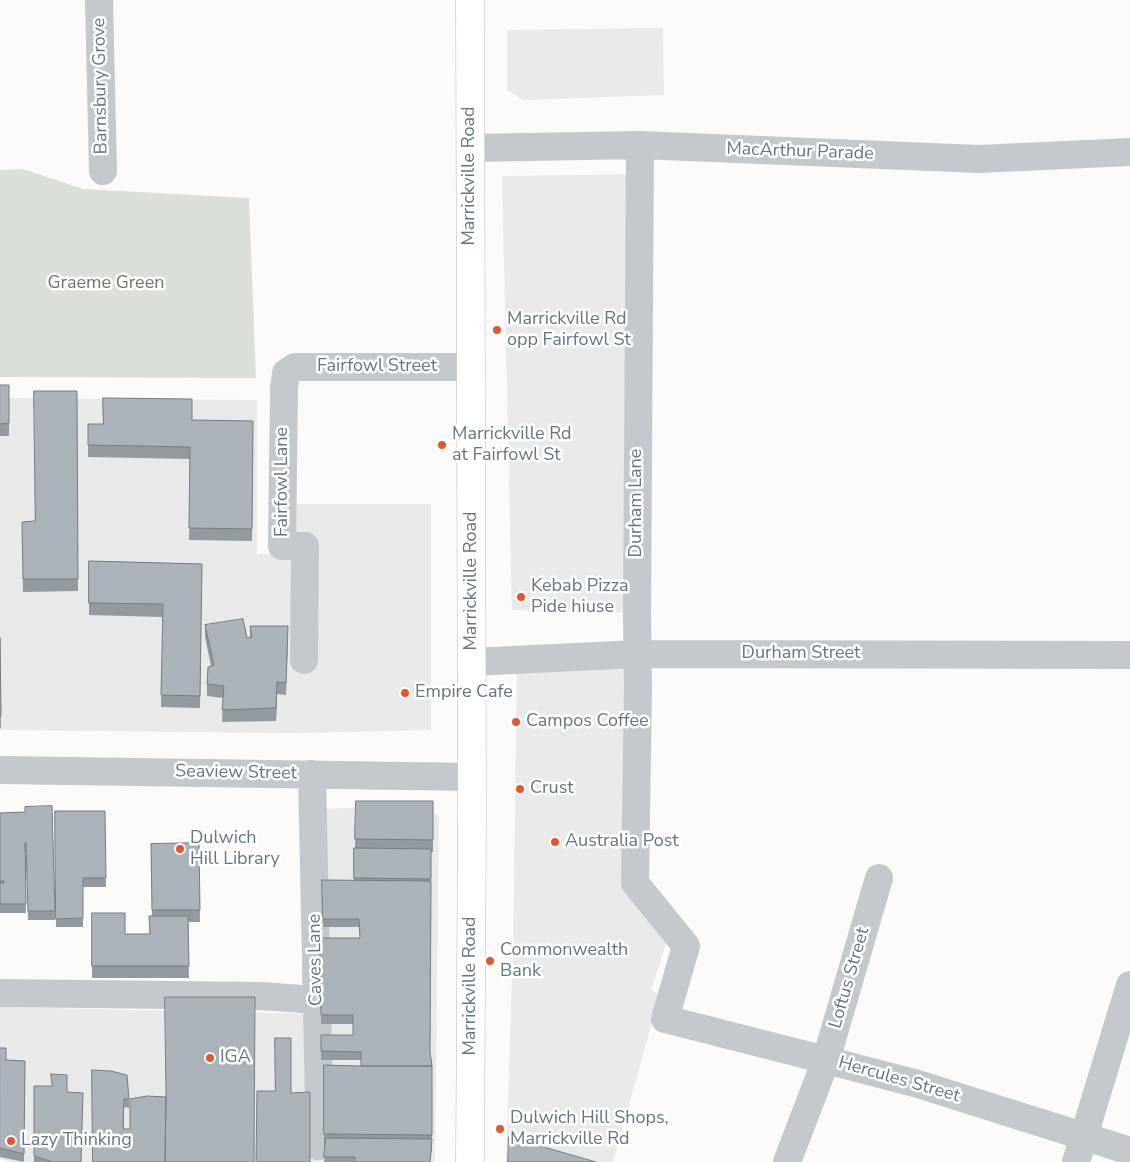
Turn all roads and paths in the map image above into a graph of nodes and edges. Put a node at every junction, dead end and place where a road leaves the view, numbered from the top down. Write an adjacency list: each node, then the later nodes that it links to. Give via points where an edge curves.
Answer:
1 (99, 0): 6 (street, Barnsbury Grove)
2 (470, 0): 4 (main road, Marrickville Road)
3 (640, 145): 4 (street, MacArthur Parade); 5 (street, MacArthur Parade, via 979,159); 9 (street, Durham Lane)
4 (470, 148): 7 (main road, Marrickville Road)
5 (1130, 152)
6 (103, 172)
7 (470, 367): 8 (street, Fairfowl Street, via 295,367); 12 (main road, Marrickville Road)
8 (286, 373): 11 (street, Fairfowl Lane, via 282,546 305,546)
9 (637, 654): 10 (street, Durham Street); 12 (street, Durham Street); 20 (street, Durham Lane, via 635,883 686,946)
10 (1130, 655)
11 (304, 660)
12 (472, 662): 15 (main road, Marrickville Road)
13 (0, 770): 14 (street, Seaview Street)
14 (312, 774): 15 (street, Seaview Street); 19 (street, Caves Lane)
15 (472, 777): 25 (main road, Marrickville Road)
16 (879, 878): 21 (street, Loftus Street)
17 (1130, 985): 23 (street)
18 (0, 993): 19 (street, via 260,996)
19 (317, 1000): 22 (street, Caves Lane)
20 (665, 1019): 21 (street, Hercules Street)
21 (826, 1060): 23 (street, Hercules Street, via 918,1084); 26 (street, Loftus Street)
22 (318, 1146)
23 (1080, 1150): 24 (street, Hercules Street)
24 (1130, 1151)
25 (470, 1162)
26 (787, 1162)

